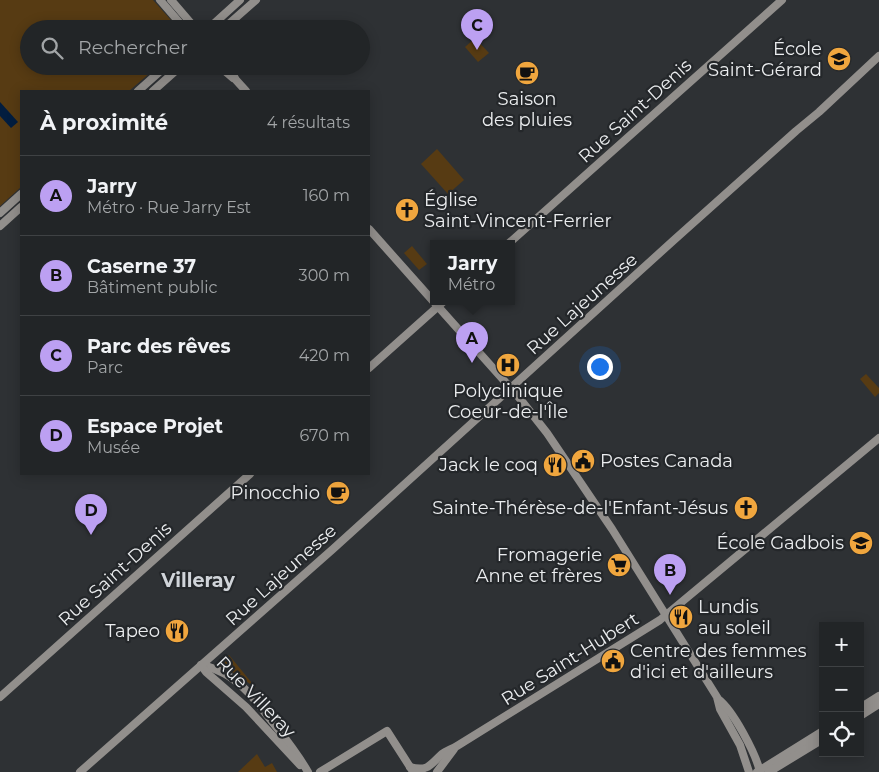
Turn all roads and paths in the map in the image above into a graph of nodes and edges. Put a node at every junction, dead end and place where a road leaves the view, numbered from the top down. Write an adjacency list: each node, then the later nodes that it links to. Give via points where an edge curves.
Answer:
1 (160, 0): 6 (main road)
2 (171, 0): 7 (main road)
3 (240, 0): 8 (main road)
4 (256, 0): 9 (main road)
5 (782, 0): 24 (main road, Rue Saint-Denis)
6 (178, 20)
7 (188, 20)
8 (218, 20)
9 (233, 20)
10 (879, 56): 29 (main road, Rue Lajeunesse)
11 (156, 75): 16 (main road)
12 (171, 75): 17 (main road)
13 (230, 75): 15 (main road)
14 (233, 75): 15 (main road)
15 (236, 80): 18 (main road)
16 (139, 90)
17 (154, 90)
18 (245, 90)
19 (20, 195): 21 (main road)
20 (20, 209): 22 (main road)
21 (0, 213)
22 (0, 226)
23 (370, 230): 25 (main road)
24 (512, 240)
25 (430, 295)
26 (435, 305): 28 (main road)
27 (439, 305): 29 (main road)
28 (370, 367)
29 (511, 388): 32 (main road, via 547,433); 33 (main road, Rue Lajeunesse)
30 (879, 438): 32 (main road, Rue Saint-Hubert)
31 (249, 475): 35 (main road, Rue Saint-Denis)
32 (666, 615): 36 (main road); 42 (main road, Rue Saint-Hubert)
33 (201, 665): 45 (main road, Rue Lajeunesse); 46 (main road, Rue Villeray); 46 (main road, Rue Villeray, via 224,673 257,702 288,741)
34 (879, 696): 38 (main road)
35 (0, 697)
36 (718, 699): 44 (main road, via 747,740); 49 (main road)
37 (879, 704): 39 (main road)
38 (864, 705)
39 (864, 713)
40 (819, 734): 44 (main road)
41 (819, 741): 50 (main road)
42 (457, 746): 43 (main road, Rue Saint-Hubert, via 426,769); 48 (main road, Rue Saint-Hubert)
43 (411, 769): 47 (main road, via 387,731)
44 (759, 771)
45 (80, 772)
46 (307, 772)
47 (320, 772)
48 (437, 772)
49 (749, 772)
50 (769, 772)

